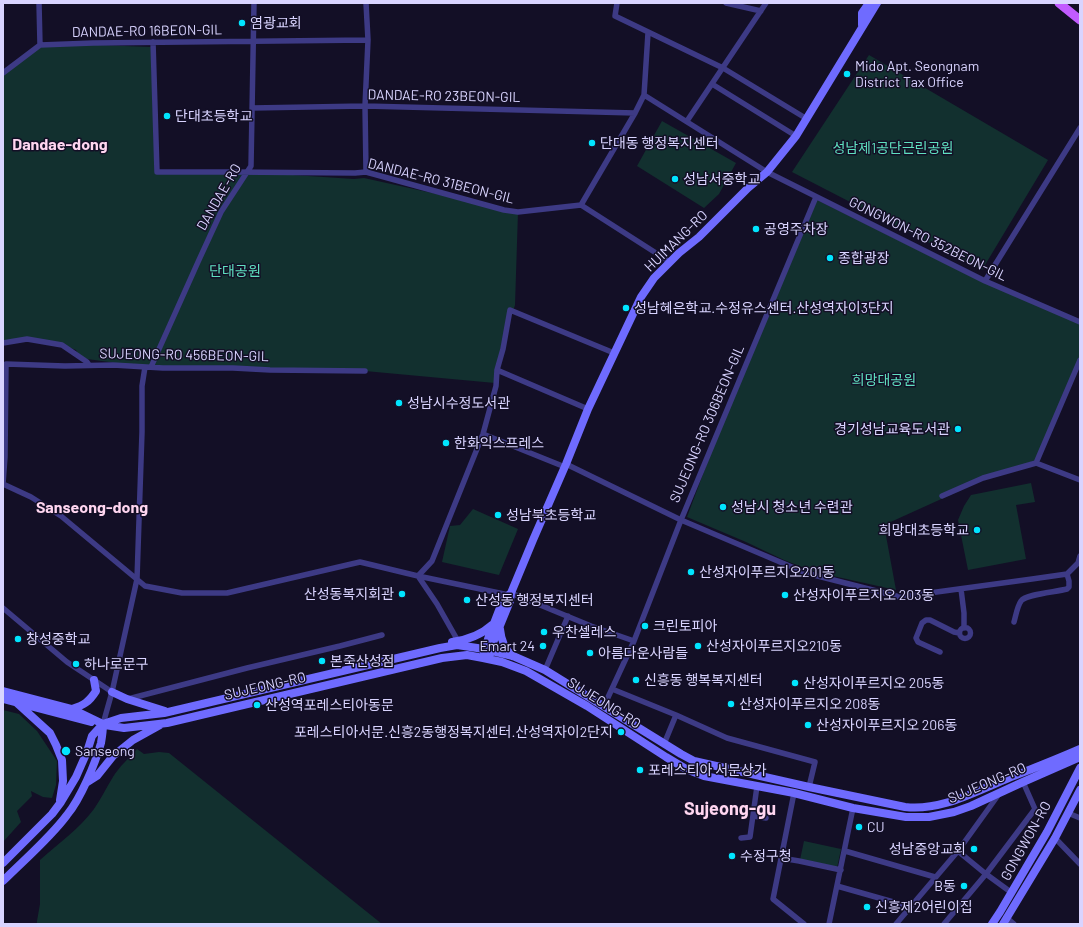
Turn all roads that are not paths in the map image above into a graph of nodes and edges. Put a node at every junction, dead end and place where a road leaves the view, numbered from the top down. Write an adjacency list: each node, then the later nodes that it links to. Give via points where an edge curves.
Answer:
1 (39, 3): 19 (street)
2 (254, 3): 17 (street, DANDAE-RO)
3 (366, 3): 16 (street)
4 (617, 3): 15 (street, via 615,16)
5 (726, 3): 11 (street)
6 (766, 3): 12 (street)
7 (869, 3): 14 (main road, via 862,13)
8 (877, 3): 14 (main road, HUIMANG-RO)
9 (882, 3): 14 (main road)
10 (1059, 3): 13 (main road)
11 (733, 4): 12 (street)
12 (761, 11): 20 (street)
13 (1080, 20)
14 (862, 26): 27 (main road, HUIMANG-RO)
15 (648, 32): 20 (street); 23 (street)
16 (368, 40): 17 (street, DANDAE-RO 16BEON-GIL); 24 (street)
17 (253, 41): 18 (street, DANDAE-RO 16BEON-GIL); 25 (street, DANDAE-RO)
18 (153, 42): 19 (street, DANDAE-RO 16BEON-GIL); 31 (street, DANDAE-RO 31BEON-GIL, via 156,172)
19 (40, 45): 21 (street)
20 (723, 68): 22 (street); 27 (street)
21 (3, 73)
22 (712, 84): 28 (street); 30 (street)
23 (644, 95): 26 (street); 28 (street, GONGWON-RO 352BEON-GIL)
24 (366, 106): 25 (street, DANDAE-RO 23BEON-GIL); 26 (street, DANDAE-RO 23BEON-GIL); 32 (street)
25 (252, 108): 31 (street, DANDAE-RO, via 251,166)
26 (635, 113): 35 (street)
27 (806, 119): 30 (main road, HUIMANG-RO)
28 (687, 121): 33 (street, GONGWON-RO 352BEON-GIL)
29 (1080, 128): 37 (street)
30 (796, 136): 33 (main road, HUIMANG-RO)
31 (247, 172): 32 (street, DANDAE-RO 31BEON-GIL); 44 (street, DANDAE-RO, via 221,212)
32 (366, 172): 35 (street, DANDAE-RO 31BEON-GIL, via 504,210 518,212)
33 (767, 172): 34 (street, GONGWON-RO 352BEON-GIL); 36 (main road, HUIMANG-RO)
34 (816, 197): 37 (street, GONGWON-RO 352BEON-GIL); 54 (street, SUJEONG-RO 306BEON-GIL)
35 (581, 206): 36 (street)
36 (670, 262): 40 (main road, HUIMANG-RO, via 654,278 641,297)
37 (985, 281): 38 (street, GONGWON-RO 352BEON-GIL)
38 (1080, 322)
39 (3, 343): 43 (street, via 27,339 62,345)
40 (614, 353): 45 (street, via 510,310); 47 (main road, HUIMANG-RO)
41 (1080, 360): 49 (street)
42 (5, 364): 43 (street, SUJEONG-RO 456BEON-GIL); 52 (street)
43 (89, 365): 44 (street, SUJEONG-RO 456BEON-GIL)
44 (148, 367): 46 (street, SUJEONG-RO 456BEON-GIL); 58 (street, DANDAE-RO, via 142,386)
45 (497, 370): 47 (street); 48 (street, via 496,386)
46 (365, 371)
47 (588, 408): 50 (main road, HUIMANG-RO)
48 (483, 434): 50 (street); 57 (street, via 432,561)
49 (1036, 463): 51 (street); 53 (street, via 983,478)
50 (566, 466): 54 (street); 60 (main road, HUIMANG-RO)
51 (1080, 480)
52 (3, 484): 58 (street, via 31,497 61,516)
53 (942, 496)
54 (681, 520): 59 (street, via 806,573 900,597); 69 (street, SUJEONG-RO 306BEON-GIL)
55 (1080, 556): 56 (street, via 1078,563)
56 (1067, 574): 59 (street); 63 (street, via 1067,589 1023,599)
57 (418, 576): 58 (street, via 360,562 227,593 182,593 145,586); 60 (street); 68 (street)
58 (137, 579): 79 (street, DANDAE-RO)
59 (961, 589): 65 (street)
60 (510, 594): 62 (street); 64 (main road, HUIMANG-RO, via 510,601)
61 (3, 608): 76 (street, via 67,662)
62 (568, 616): 69 (street); 75 (street)
63 (1014, 622)
64 (497, 625): 68 (main road); 71 (main road, HUIMANG-RO); 73 (main road, via 506,650)
65 (964, 628): 66 (street); 66 (street, via 970,631 968,638 962,638)
66 (959, 633): 72 (street, via 931,621 922,622 916,638 918,642)
67 (382, 635): 81 (street)
68 (458, 641): 70 (main road)
69 (634, 641): 77 (street, SUJEONG-RO 306BEON-GIL)
70 (434, 649): 71 (main road, SUJEONG-RO, via 457,645); 85 (main road, SUJEONG-RO)
71 (487, 650): 73 (main road, SUJEONG-RO); 74 (main road, HUIMANG-RO)
72 (940, 652)
73 (513, 656): 75 (main road, SUJEONG-RO)
74 (486, 659): 87 (main road, SUJEONG-RO, via 467,656 442,658); 94 (main road, SUJEONG-RO, via 502,662 534,675)
75 (545, 670): 83 (main road, SUJEONG-RO)
76 (94, 680): 79 (street); 84 (main road, via 96,691 90,700)
77 (612, 688): 83 (street, SUJEONG-RO 306BEON-GIL); 86 (street)
78 (3, 691): 84 (main road, SUJEONG-RO)
79 (112, 692): 81 (main road); 88 (street, DANDAE-RO)
80 (3, 699): 82 (main road, SUJEONG-RO)
81 (127, 699): 85 (main road)
82 (14, 702): 88 (main road, SUJEONG-RO); 104 (main road, via 50,733 62,760 63,781 60,800)
83 (604, 706): 89 (main road, SUJEONG-RO)
84 (72, 709): 88 (main road, SUJEONG-RO)
85 (168, 712): 88 (main road, SUJEONG-RO, via 121,718)
86 (676, 715): 89 (street); 98 (street, via 727,738 815,762)
87 (164, 723): 88 (main road, SUJEONG-RO, via 124,728); 96 (main road, via 133,740 113,756 97,776)
88 (104, 724): 96 (main road, via 101,742); 104 (main road, via 92,736 76,777)
89 (664, 744): 92 (main road, SUJEONG-RO)
90 (1080, 749): 98 (main road, SUJEONG-RO, via 950,802 924,808 905,807)
91 (1080, 757): 95 (main road, SUJEONG-RO)
92 (694, 760): 94 (main road); 98 (main road, SUJEONG-RO)
93 (1080, 768): 120 (main road, GONGWON-RO)
94 (689, 770): 97 (main road, SUJEONG-RO, via 704,776)
95 (1023, 782): 101 (main road, SUJEONG-RO); 116 (street, via 1035,809)
96 (86, 783): 118 (main road, via 68,814)
97 (757, 786): 100 (main road, SUJEONG-RO); 105 (street)
98 (808, 787)
99 (1080, 790): 103 (main road, GONGWON-RO)
100 (794, 793): 102 (main road, SUJEONG-RO); 112 (street)
101 (1000, 793): 102 (main road, SUJEONG-RO, via 954,812 929,817 906,817); 111 (street)
102 (853, 808): 110 (street)
103 (1068, 813): 107 (street); 109 (main road, GONGWON-RO)
104 (52, 814): 113 (main road)
105 (753, 816): 106 (street); 108 (street, via 750,837)
106 (766, 818)
107 (1080, 818)
108 (741, 838)
109 (1055, 838): 114 (street); 122 (main road, GONGWON-RO)
110 (845, 851): 115 (street); 117 (street)
111 (958, 851): 116 (street); 117 (street)
112 (782, 858): 115 (street); 123 (street, via 773,898)
113 (3, 863)
114 (1080, 864)
115 (841, 870): 119 (street)
116 (986, 874): 120 (street); 126 (street)
117 (935, 877): 121 (street)
118 (3, 881)
119 (837, 886): 121 (street); 124 (street)
120 (1012, 893): 127 (main road, GONGWON-RO)
121 (911, 907): 125 (street)
122 (1005, 921): 128 (street)
123 (804, 924)
124 (829, 924)
125 (896, 924)
126 (944, 924)
127 (992, 924)
128 (1014, 924)

